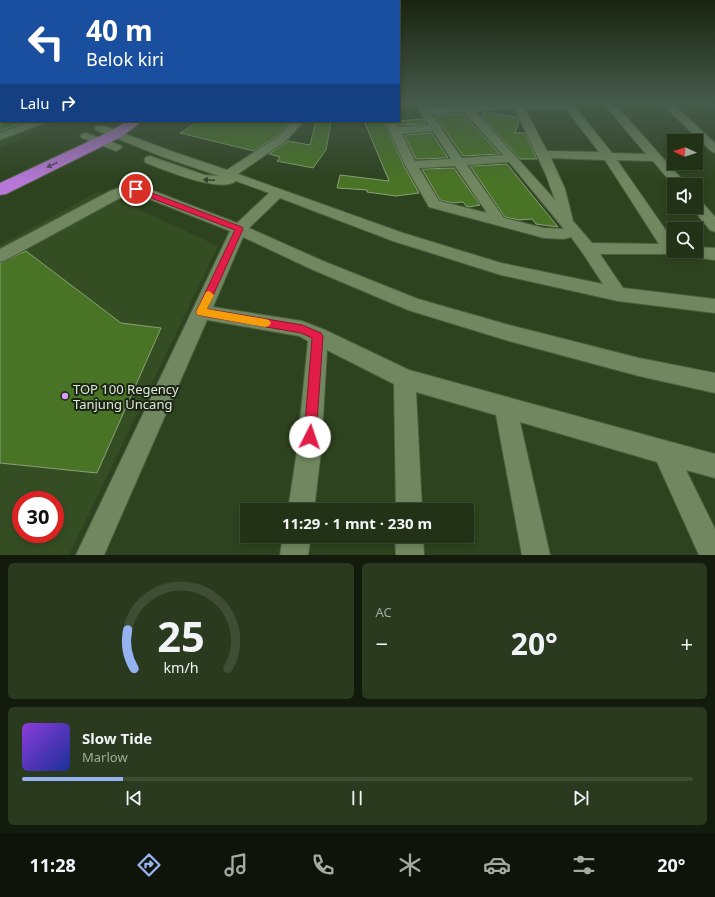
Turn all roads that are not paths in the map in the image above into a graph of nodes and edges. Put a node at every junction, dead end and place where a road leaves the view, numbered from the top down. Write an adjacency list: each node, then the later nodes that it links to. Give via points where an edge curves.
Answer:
1 (20, 129): 11 (street)
2 (291, 129): 20 (street, via 284,138)
3 (394, 129): 19 (street)
4 (436, 129): 18 (street)
5 (486, 129): 16 (street)
6 (530, 129): 14 (street)
7 (587, 129): 15 (street)
8 (632, 129): 17 (street)
9 (697, 129): 12 (street)
10 (107, 131): 20 (street); 21 (highway, via 86,136); 23 (street, one-way to 10, via 203,179); 24 (highway, one-way to 24)
11 (0, 137)
12 (709, 139): 13 (street)
13 (715, 149)
14 (543, 154): 15 (street); 28 (street, via 563,202)
15 (610, 157): 17 (street); 31 (street)
16 (512, 158): 18 (street); 28 (street)
17 (658, 158): 22 (street)
18 (458, 162): 19 (street); 27 (street)
19 (411, 165): 27 (street, via 434,204)
20 (229, 174): 23 (street)
21 (0, 176)
22 (674, 178)
23 (248, 181): 25 (street)
24 (0, 190)
25 (278, 192): 30 (street); 37 (street, via 398,237 501,269)
26 (703, 212): 29 (street)
27 (499, 221): 28 (street, via 544,233 564,234)
28 (570, 227): 32 (street)
29 (715, 227)
30 (239, 229): 36 (street, via 136,189 127,189); 39 (street); 42 (street, via 414,305 639,367)
31 (667, 237)
32 (588, 248): 33 (street); 37 (street)
33 (667, 250)
34 (703, 253): 35 (street)
35 (715, 254)
36 (0, 256)
37 (618, 294): 38 (street)
38 (715, 306)
39 (201, 312): 40 (street, via 302,329); 50 (street)
40 (318, 336): 41 (street); 46 (street, via 309,451)
41 (405, 379): 43 (street); 47 (street)
42 (715, 383)
43 (506, 407): 44 (street); 53 (street)
44 (665, 452): 45 (street); 54 (street)
45 (715, 466)
46 (302, 503)
47 (409, 503)
48 (296, 543): 51 (street)
49 (409, 543): 52 (street)
50 (90, 555)
51 (294, 555)
52 (410, 555)
53 (536, 555)
54 (713, 555)

